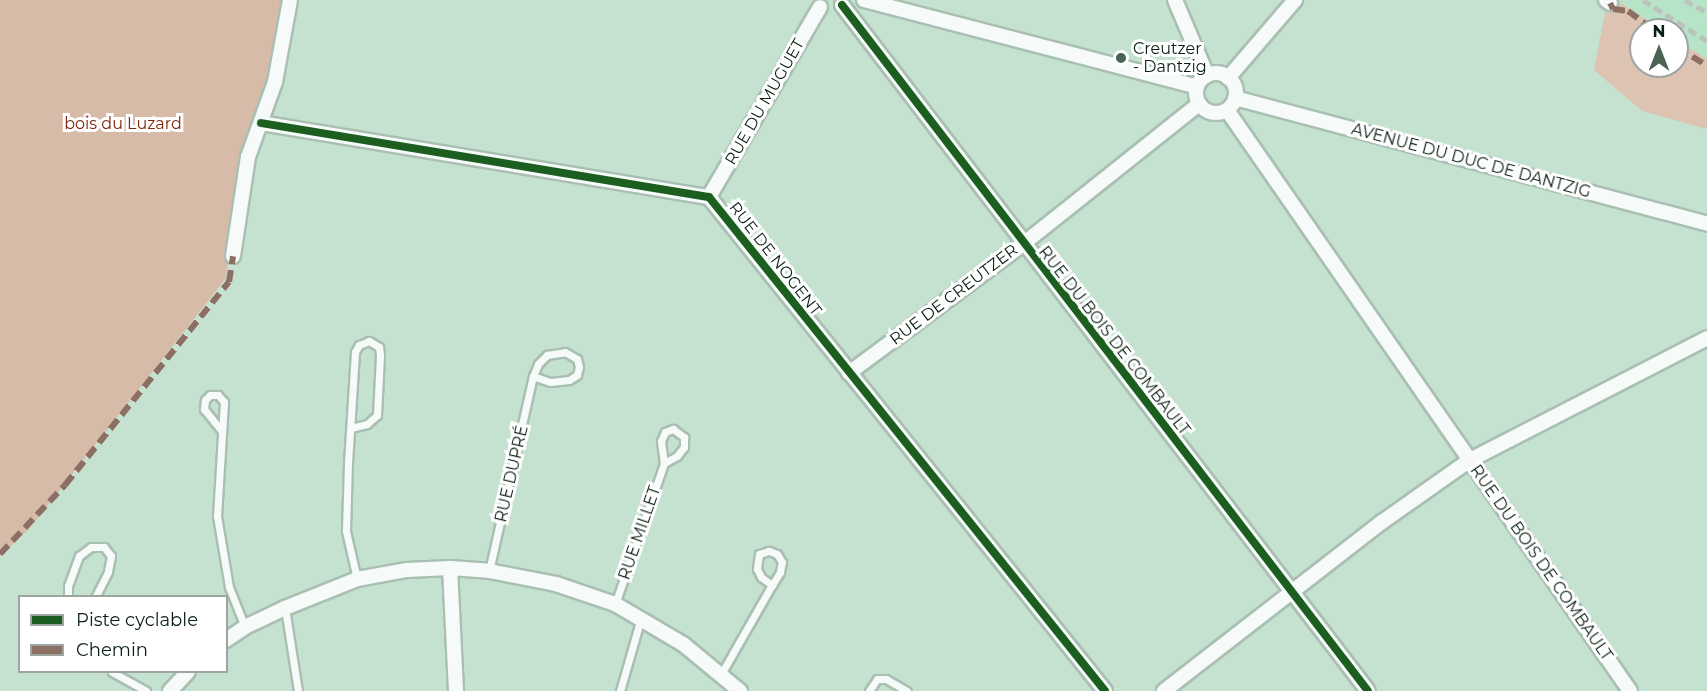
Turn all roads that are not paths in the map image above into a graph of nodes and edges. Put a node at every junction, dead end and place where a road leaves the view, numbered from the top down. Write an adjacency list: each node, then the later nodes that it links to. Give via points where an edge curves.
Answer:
1 (290, 0): 13 (street, via 275,82)
2 (864, 0): 9 (street)
3 (1175, 0): 7 (street)
4 (1295, 0): 8 (street)
5 (817, 3): 6 (street, via 830,10); 14 (street, RUE DU MUGUET)
6 (844, 3): 16 (street, RUE DU BOIS DE COMBAULT)
7 (1207, 75): 8 (street); 9 (street)
8 (1228, 78): 10 (street, via 1234,86)
9 (1197, 87): 11 (street)
10 (1235, 98): 12 (street); 15 (street, AVENUE DU DUC DE DANTZIG)
11 (1199, 104): 12 (street, via 1208,112); 16 (street, RUE DE CREUTZER)
12 (1227, 110): 23 (street, RUE DU BOIS DE COMBAULT)
13 (261, 123): 14 (street, RUE DE NOGENT); 17 (street, via 248,157)
14 (710, 197): 19 (street, RUE DE NOGENT)
15 (1707, 224)
16 (1023, 244): 19 (street, RUE DE CREUTZER); 29 (street, RUE DU BOIS DE COMBAULT)
17 (232, 256)
18 (1707, 338): 23 (street)
19 (849, 373): 48 (street, RUE DE NOGENT)
20 (533, 376): 20 (lane, RUE DUPRÉ, via 550,382 569,381 577,375 577,359 565,352 548,355); 26 (lane, RUE DUPRÉ)
21 (351, 428): 21 (lane, via 367,424 377,415 381,355 379,347 369,341 359,345 356,352); 27 (lane, via 346,531)
22 (221, 430): 22 (lane, via 204,409 210,395 218,395 224,402); 35 (lane, via 217,516 229,587)
23 (1470, 460): 29 (street); 51 (street, RUE DU BOIS DE COMBAULT)
24 (664, 463): 24 (lane, RUE MILLET, via 684,447 684,437 673,429 665,432 661,441); 32 (lane, RUE MILLET)
25 (450, 568): 26 (street); 27 (street, via 407,570); 43 (street)
26 (489, 571): 32 (street, via 556,584)
27 (357, 579): 33 (street)
28 (772, 585): 28 (lane, via 757,569 759,554 769,551 782,562); 39 (lane)
29 (1291, 592): 49 (street); 50 (street, RUE DU BOIS DE COMBAULT)
30 (68, 595): 31 (lane, via 80,556 91,547 104,547 111,556)
31 (97, 595)
32 (615, 604): 34 (street)
33 (285, 608): 35 (street); 42 (lane)
34 (641, 617): 39 (street); 44 (lane)
35 (245, 627): 36 (street)
36 (228, 639)
37 (114, 673): 40 (lane)
38 (187, 673): 41 (street)
39 (721, 674): 45 (street)
40 (146, 691)
41 (170, 691)
42 (297, 691)
43 (456, 691)
44 (620, 691)
45 (740, 691)
46 (869, 691): 47 (lane, via 877,679 886,679)
47 (907, 691)
48 (1105, 691)
49 (1164, 691)
50 (1368, 691)
51 (1630, 691)

